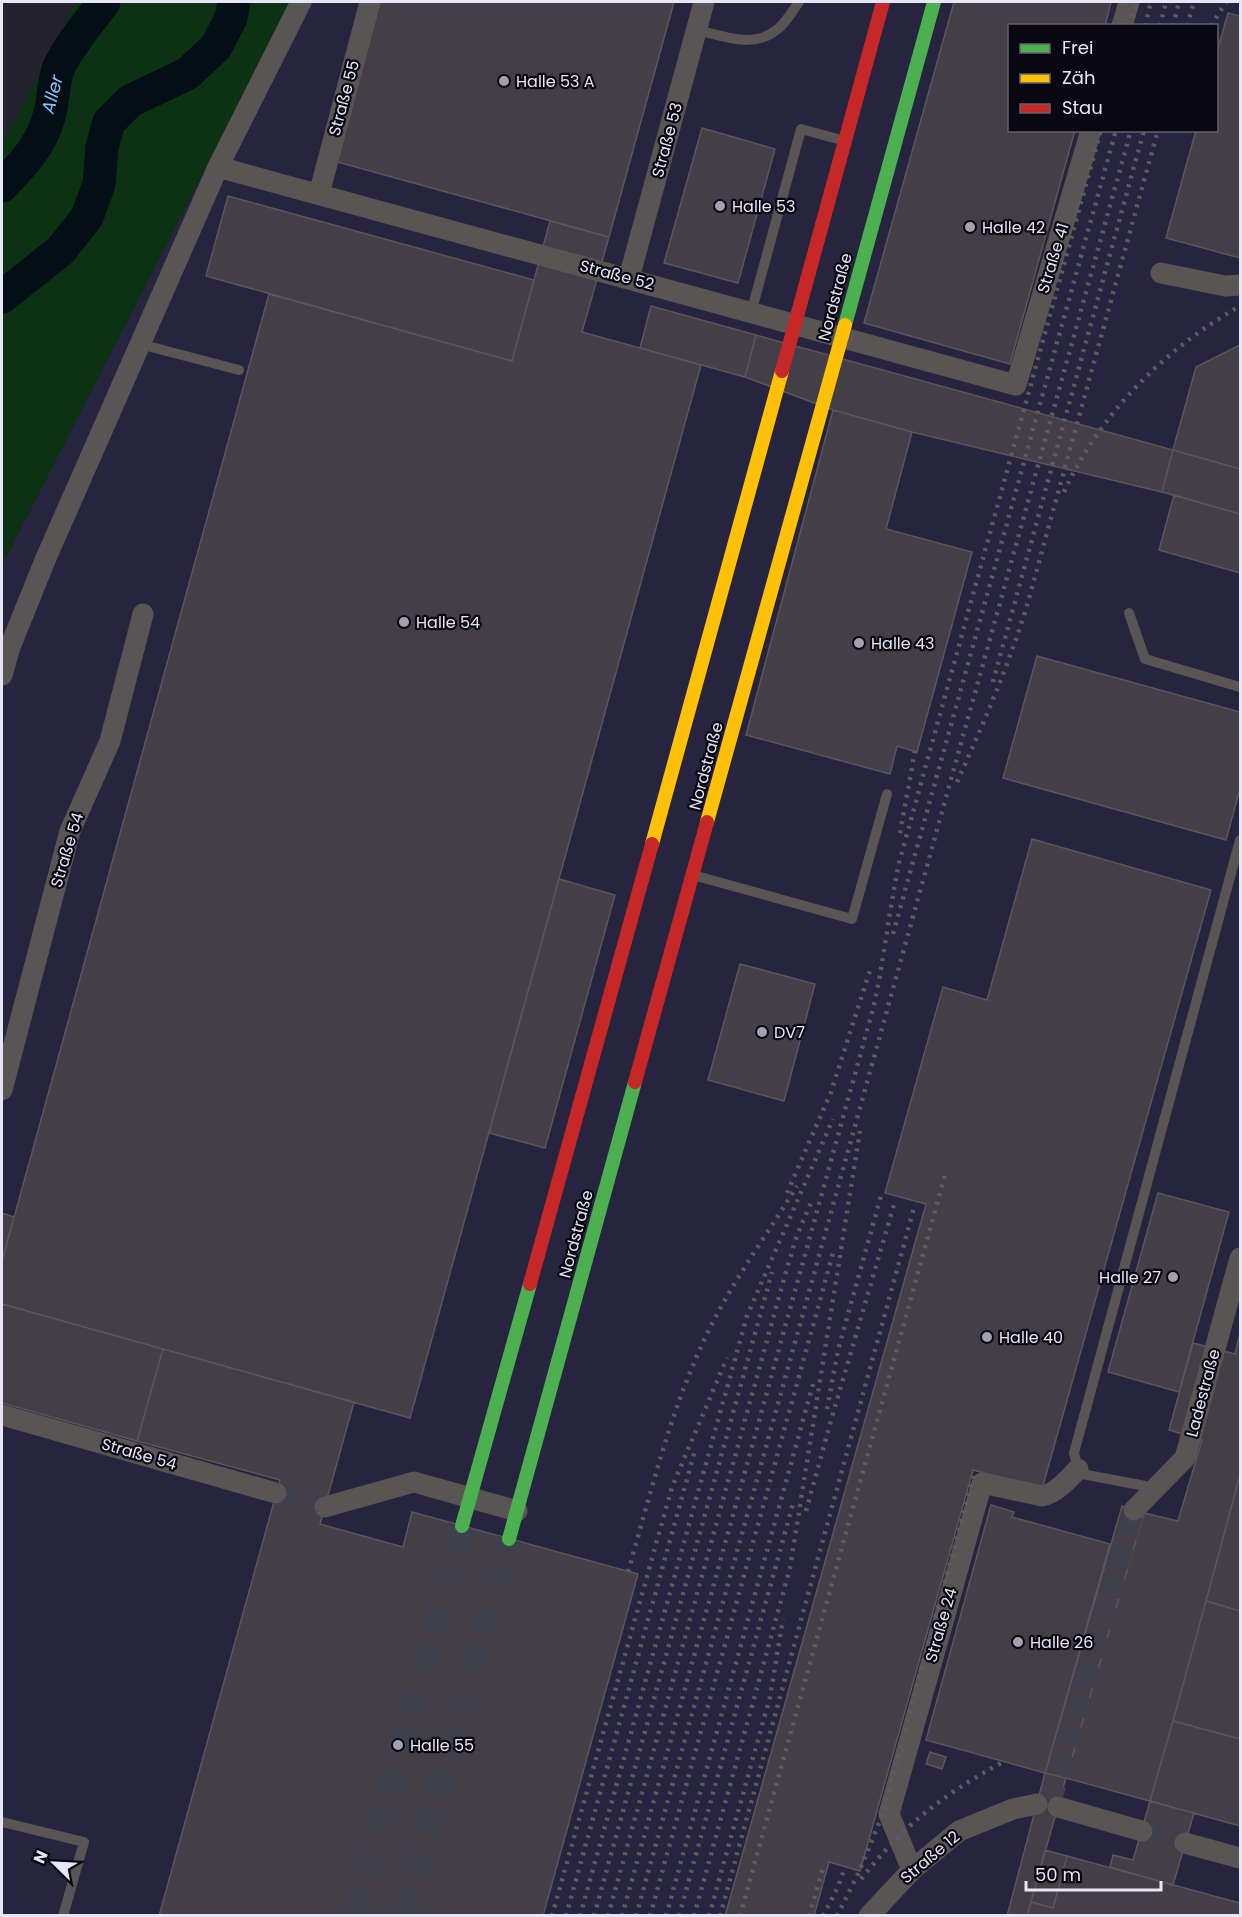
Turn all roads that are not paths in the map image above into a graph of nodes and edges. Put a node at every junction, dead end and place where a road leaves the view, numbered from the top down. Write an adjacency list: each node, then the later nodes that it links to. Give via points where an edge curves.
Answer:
1 (301, 2): 12 (street)
2 (370, 2): 13 (street, Straße 55)
3 (704, 2): 9 (street, Straße 53)
4 (799, 2): 9 (lane, via 780,28 764,39 750,42)
5 (883, 2): 11 (street, Nordstraße)
6 (934, 2): 19 (street, Nordstraße)
7 (1130, 2): 8 (street)
8 (1123, 24)
9 (696, 30): 15 (street, Straße 53)
10 (1090, 132): 22 (street, Straße 41)
11 (845, 141): 17 (lane, via 801,129); 18 (street, Nordstraße)
12 (218, 167): 13 (street, Straße 52); 20 (street)
13 (319, 194): 15 (street, Straße 52)
14 (1161, 273): 16 (street, via 1225,286)
15 (629, 278): 17 (street, Straße 52)
16 (1240, 285)
17 (751, 313): 18 (street, Straße 52)
18 (794, 325): 19 (street, Straße 52); 37 (street, Nordstraße, via 577,1141)
19 (841, 338): 22 (street, Straße 52); 30 (street, Nordstraße)
20 (140, 344): 21 (lane); 25 (street)
21 (238, 370)
22 (1016, 385)
23 (1129, 613): 27 (lane, via 1145,659)
24 (143, 614): 31 (street, Straße 54, via 110,741 70,831)
25 (6, 651): 26 (street)
26 (2, 675)
27 (1240, 687)
28 (887, 794): 30 (lane, via 852,919)
29 (1240, 840): 34 (lane, via 1074,1453)
30 (693, 875): 40 (street, Nordstraße, via 626,1092)
31 (2, 1090)
32 (1240, 1258): 35 (street, Ladestraße, via 1185,1458)
33 (2, 1415): 36 (street, Straße 54)
34 (1078, 1469): 35 (lane, via 1082,1474); 47 (street, Straße 24, via 1060,1487 1042,1496 982,1483 889,1814)
35 (1156, 1488): 39 (street, Ladestraße)
36 (276, 1493)
37 (470, 1498): 38 (street, via 414,1482); 40 (street); 41 (street, Nordstraße)
38 (325, 1507)
39 (1134, 1510)
40 (517, 1511): 42 (street, Nordstraße)
41 (462, 1526)
42 (509, 1539)
43 (2, 1822): 48 (lane, via 84,1842)
44 (1142, 1831): 47 (street, Straße 12, via 1048,1806 1013,1809 959,1831)
45 (1185, 1844): 46 (street)
46 (1240, 1858)
47 (912, 1870): 49 (street, Straße 12)
48 (63, 1916)
49 (869, 1916)

